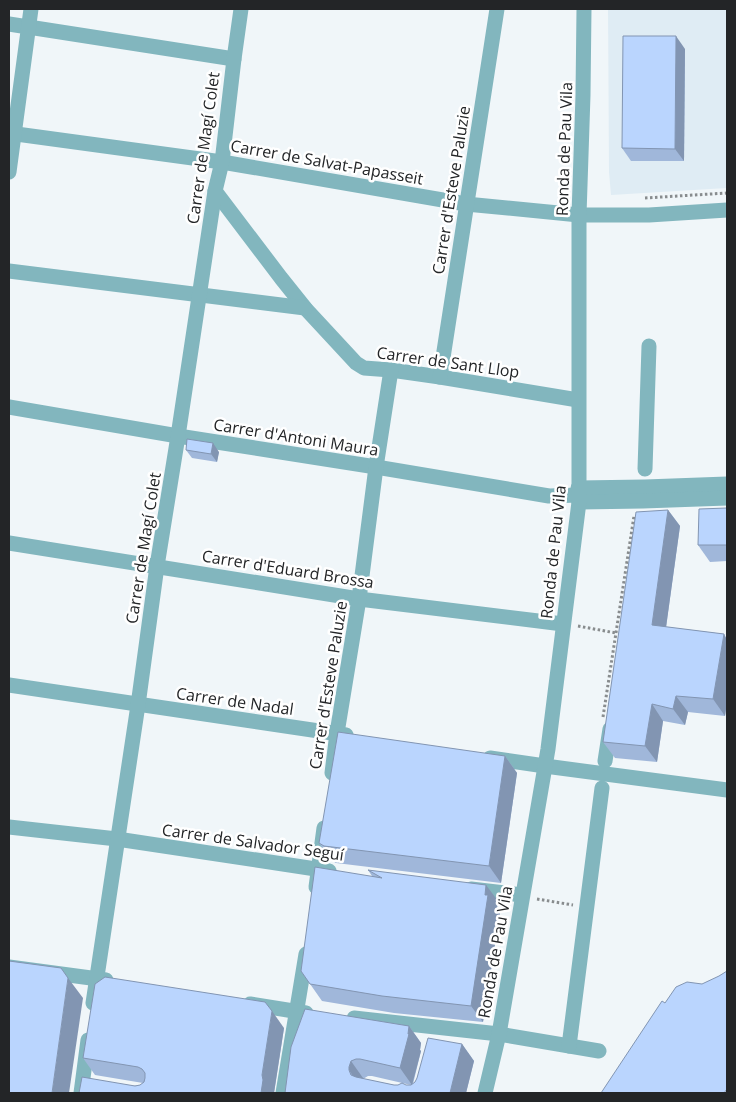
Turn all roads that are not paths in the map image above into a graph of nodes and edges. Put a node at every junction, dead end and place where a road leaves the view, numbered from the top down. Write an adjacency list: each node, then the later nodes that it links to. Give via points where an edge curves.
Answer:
1 (31, 9): 6 (street)
2 (241, 9): 7 (street, Carrer de Magí Colet)
3 (497, 9): 12 (street, Carrer d'Esteve Paluzie)
4 (584, 9): 14 (street, Ronda de Pau Vila)
5 (9, 24): 6 (street)
6 (29, 27): 7 (street); 8 (street)
7 (234, 59): 9 (street, Carrer de Magí Colet)
8 (11, 134): 9 (street, Carrer de Salvat-Papasseit); 10 (street)
9 (222, 162): 11 (street, Carrer de Magí Colet); 12 (street, Carrer de Salvat-Papasseit)
10 (9, 172)
11 (215, 191): 16 (street, Carrer de Magí Colet); 17 (street, Carrer de Sant Llop)
12 (466, 204): 14 (street, Carrer de Salvat-Papasseit); 20 (street, Carrer d'Esteve Paluzie)
13 (727, 210): 14 (street, Carrer de Salvat-Papasseit)
14 (579, 216): 21 (street, Ronda de Pau Vila)
15 (9, 271): 16 (street)
16 (199, 296): 17 (street); 23 (street, Carrer de Magí Colet)
17 (305, 308): 19 (street, Carrer de Sant Llop, via 356,363 364,368)
18 (649, 346): 25 (street)
19 (391, 370): 20 (street, Carrer de Sant Llop); 24 (street, Carrer d'Esteve Paluzie)
20 (440, 377): 21 (street, Carrer de Sant Llop)
21 (578, 400): 27 (street, Ronda de Pau Vila)
22 (9, 407): 23 (street, Carrer d'Antoni Maura)
23 (178, 436): 24 (street, Carrer d'Antoni Maura); 30 (street, Carrer de Magí Colet)
24 (376, 467): 27 (street, Carrer d'Antoni Maura, via 549,496); 31 (street, Carrer d'Esteve Paluzie)
25 (645, 469)
26 (727, 484): 27 (street, via 645,487)
27 (578, 495): 28 (street, via 634,501); 32 (street, Ronda de Pau Vila)
28 (727, 498)
29 (9, 543): 30 (street, Carrer d'Eduard Brossa)
30 (157, 566): 31 (street, Carrer d'Eduard Brossa); 34 (street, Carrer de Magí Colet)
31 (359, 599): 32 (street, Carrer d'Eduard Brossa); 36 (street, Carrer d'Esteve Paluzie)
32 (570, 625): 40 (street, Ronda de Pau Vila)
33 (9, 685): 34 (street, Carrer de Nadal)
34 (138, 705): 36 (street, Carrer de Nadal); 46 (street, Carrer de Magí Colet)
35 (607, 717): 39 (street)
36 (337, 733): 37 (street, Carrer de Nadal); 41 (street, Carrer d'Esteve Paluzie)
37 (357, 736)
38 (475, 755): 40 (street)
39 (605, 761)
40 (544, 766): 43 (street); 50 (street, Ronda de Pau Vila)
41 (330, 782)
42 (602, 788): 61 (street)
43 (727, 790)
44 (327, 812): 47 (street)
45 (9, 827): 46 (street, Carrer de Salvador Seguí)
46 (117, 839): 47 (street, Carrer de Salvador Seguí); 54 (street, Carrer de Magí Colet)
47 (319, 870): 48 (street, Carrer de Salvador Seguí); 51 (street)
48 (339, 873)
49 (457, 887): 50 (street)
50 (530, 897): 60 (street, Ronda de Pau Vila)
51 (314, 898)
52 (308, 936): 57 (street)
53 (9, 967): 54 (street)
54 (96, 979): 55 (street); 63 (street, Carrer de Magí Colet)
55 (115, 982)
56 (239, 1002): 57 (street)
57 (296, 1012): 58 (street); 64 (street)
58 (324, 1015)
59 (343, 1017): 60 (street, via 435,1034)
60 (499, 1034): 61 (street); 65 (street, Ronda de Pau Vila)
61 (569, 1046): 62 (street)
62 (598, 1051)
63 (85, 1086)
64 (283, 1093)
65 (485, 1093)

